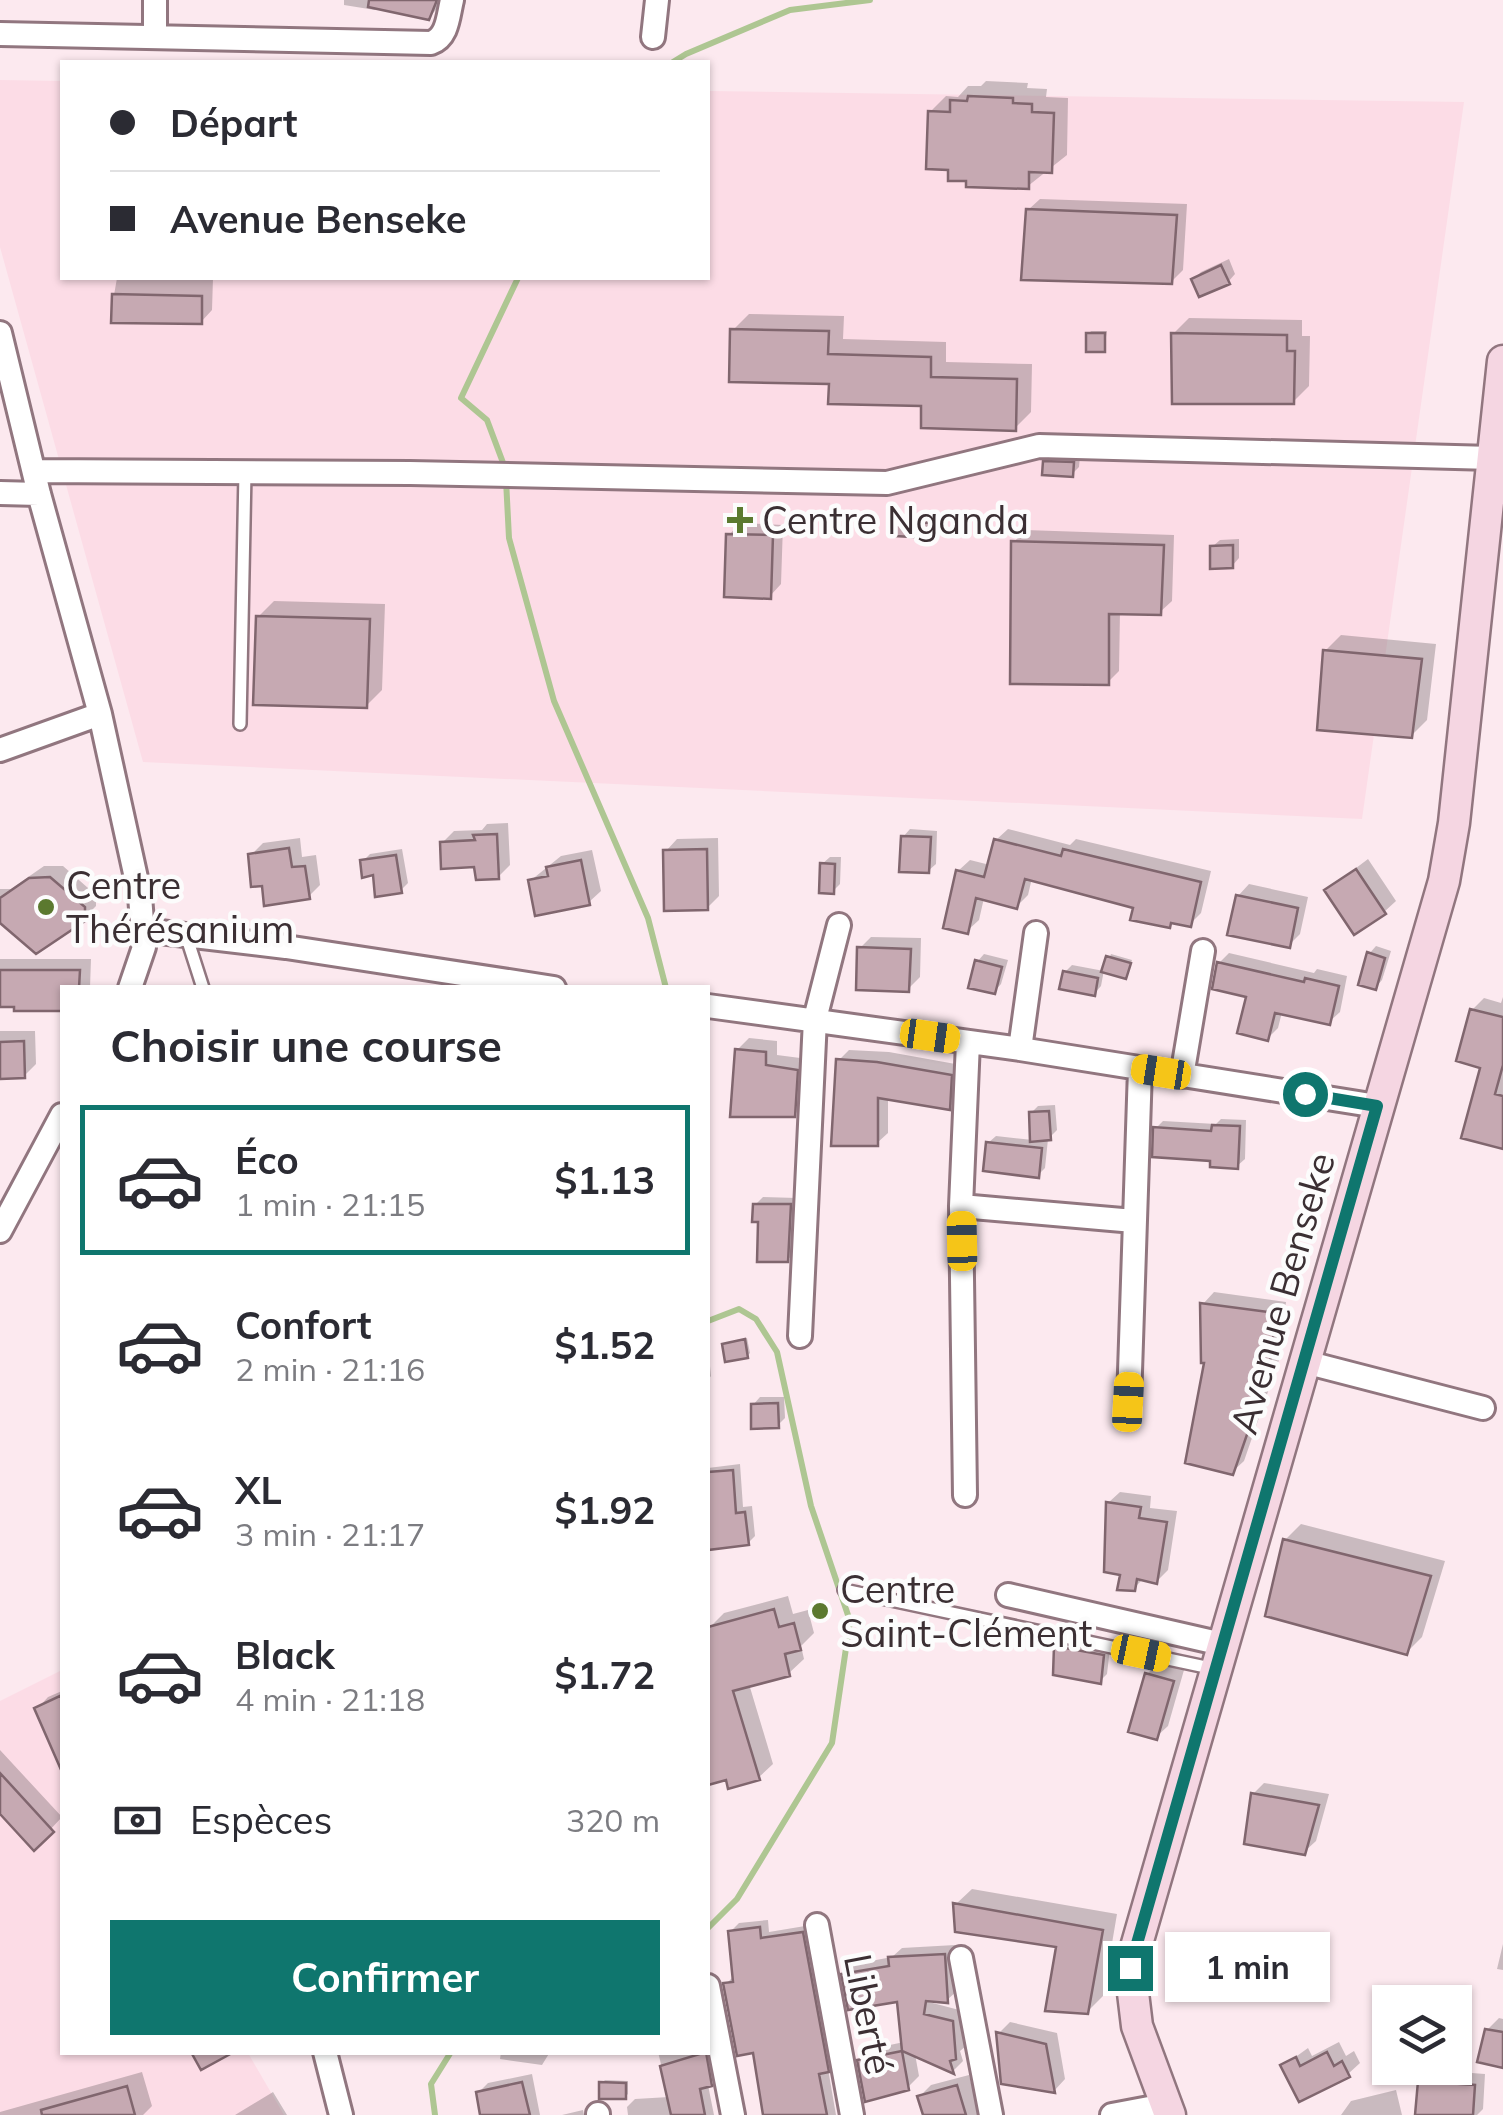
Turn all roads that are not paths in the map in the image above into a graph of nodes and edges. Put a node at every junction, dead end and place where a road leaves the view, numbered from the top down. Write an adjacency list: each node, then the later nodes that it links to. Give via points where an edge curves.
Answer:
1 (154, 0): 5 (street)
2 (452, 0): 5 (street, via 444,30 431,43)
3 (657, 0): 6 (street)
4 (0, 34): 5 (street)
5 (154, 36)
6 (653, 36)
7 (0, 334): 11 (street)
8 (1503, 361): 9 (street, Avenue Benseke)
9 (1492, 458): 10 (street, via 1067,444 887,483); 30 (street, Avenue Benseke, via 1448,857)
10 (245, 472): 11 (street); 14 (lane)
11 (36, 483): 12 (street); 13 (street)
12 (0, 494)
13 (100, 714): 15 (street); 17 (street)
14 (240, 724)
15 (0, 750)
16 (839, 925): 25 (street)
17 (142, 930): 19 (street); 21 (street, via 144,947)
18 (1036, 933): 27 (street)
19 (186, 936): 22 (lane); 23 (street)
20 (1203, 951): 29 (street)
21 (131, 985)
22 (202, 985)
23 (535, 985)
24 (711, 1006): 25 (street)
25 (814, 1019): 26 (street); 35 (street)
26 (968, 1042): 27 (street); 32 (street)
27 (1020, 1049): 28 (street)
28 (1140, 1069): 29 (street); 34 (street)
29 (1182, 1076): 30 (street)
30 (1377, 1106): 36 (street, Avenue Benseke)
31 (60, 1119): 33 (street)
32 (961, 1206): 34 (street); 39 (street)
33 (3, 1219)
34 (1134, 1221): 37 (street)
35 (800, 1336)
36 (1305, 1362): 38 (street); 42 (street, Avenue Benseke)
37 (1128, 1402)
38 (1484, 1408)
39 (964, 1496)
40 (844, 1590): 42 (lane)
41 (1008, 1594): 42 (street)
42 (1219, 1656): 47 (street, Avenue Benseke, via 1130,1968 1137,2026)
43 (817, 1925): 50 (street, Liberté)
44 (961, 1958): 51 (street)
45 (710, 1996): 49 (street)
46 (326, 2055): 48 (street)
47 (1168, 2110): 52 (street)
48 (340, 2115)
49 (733, 2115)
50 (852, 2115)
51 (991, 2115)
52 (1112, 2115)

